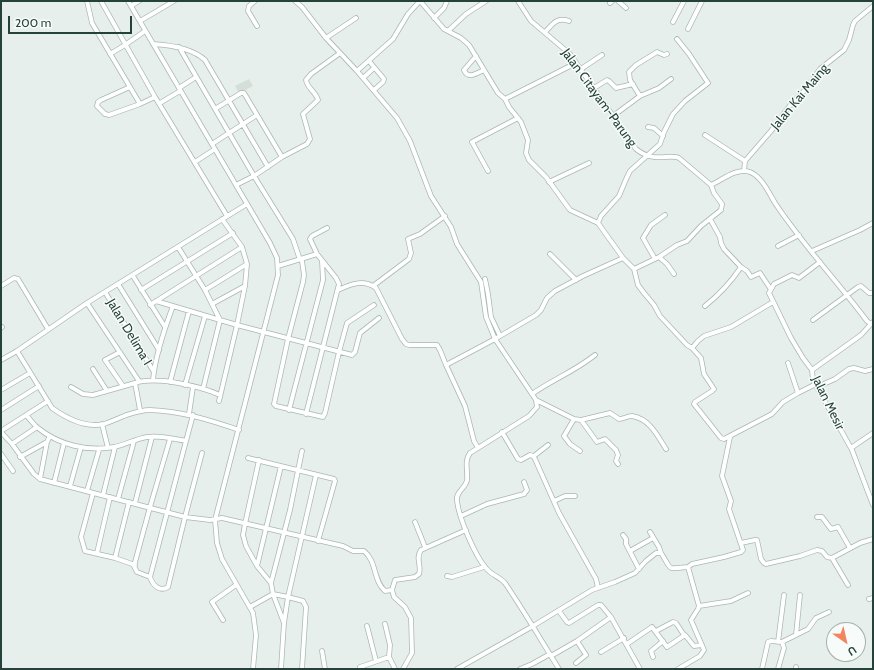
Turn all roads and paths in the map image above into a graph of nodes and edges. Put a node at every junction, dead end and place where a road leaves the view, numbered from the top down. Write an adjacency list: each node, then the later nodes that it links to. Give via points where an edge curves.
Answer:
1 (87, 1): 34 (street, via 92,23)
2 (101, 1): 31 (street)
3 (128, 1): 15 (street)
4 (139, 1): 15 (street)
5 (174, 1): 20 (street)
6 (255, 1): 23 (street, via 249,6 248,11)
7 (295, 1): 28 (street)
8 (420, 1): 19 (street); 38 (street, via 408,14 393,39)
9 (447, 1): 19 (street)
10 (486, 1): 26 (street, via 466,14)
11 (518, 1): 27 (street, Jalan Citayam-Parung, via 528,18)
12 (618, 1): 17 (street)
13 (684, 1): 22 (street)
14 (702, 1): 24 (street)
15 (130, 6): 20 (street)
16 (873, 6): 72 (street, Jalan Kai Maing, via 855,21 844,50 820,69)
17 (626, 8)
18 (356, 18): 28 (street)
19 (434, 18): 26 (street)
20 (140, 21): 25 (street)
21 (569, 21): 27 (street, via 560,19)
22 (673, 22)
23 (257, 26)
24 (688, 29)
25 (145, 31): 30 (street); 31 (street)
26 (448, 31): 37 (street, via 464,40)
27 (545, 32): 39 (street, Jalan Citayam-Parung, via 567,51)
28 (326, 38): 33 (street)
29 (677, 38): 66 (street, via 708,83 678,108 670,118)
30 (153, 44): 32 (street); 50 (street)
31 (126, 45): 34 (street); 53 (street)
32 (179, 47): 44 (street); 55 (street, via 205,60)
33 (340, 53): 43 (street); 70 (street, via 307,78 308,86 318,100 303,114 310,139 307,144)
34 (110, 54): 48 (street)
35 (667, 54): 47 (street, via 656,52 636,64 629,72)
36 (602, 55): 41 (street)
37 (476, 56): 42 (street); 42 (street, via 464,70 465,73 471,76)
38 (368, 61): 40 (street); 43 (street)
39 (576, 63): 41 (street, Jalan Citayam-Parung); 54 (street)
40 (374, 68): 45 (street); 51 (street, via 384,80)
41 (581, 69): 49 (street, Jalan Citayam-Parung)
42 (484, 70): 54 (street, via 498,93)
43 (357, 71): 45 (street)
44 (196, 77): 50 (street); 58 (street)
45 (363, 78): 51 (street)
46 (671, 79): 52 (street, via 659,88)
47 (633, 84): 49 (street, via 616,88 606,80); 52 (street)
48 (130, 87): 57 (street); 57 (street, via 101,100 97,106 108,114)
49 (594, 88): 60 (street, Jalan Citayam-Parung)
50 (180, 89): 56 (street); 67 (street)
51 (374, 90): 84 (street, via 397,118 410,141 429,192)
52 (640, 96): 60 (street)
53 (155, 97): 56 (street); 57 (street)
54 (505, 99): 61 (street)
55 (229, 100): 58 (street); 59 (street, via 244,93); 62 (street)
56 (160, 103): 71 (street)
57 (140, 104)
58 (215, 109): 64 (street)
59 (257, 115): 62 (street); 70 (street)
60 (613, 116): 69 (street, Jalan Citayam-Parung, via 636,149)
61 (518, 118): 75 (street, via 472,142); 78 (street, via 528,140 528,157)
62 (244, 124): 64 (street); 74 (street)
63 (648, 127): 66 (street, via 654,128)
64 (229, 133): 67 (street); 77 (street)
65 (705, 135): 72 (street)
66 (663, 136): 69 (street, via 658,147)
67 (212, 144): 68 (street)
68 (215, 149): 71 (street); 79 (street)
69 (646, 156): 80 (street, Jalan Citayam-Parung, via 676,156); 87 (street, via 630,171 619,196)
70 (282, 157): 74 (street)
71 (195, 162): 83 (street)
72 (745, 162): 76 (street)
73 (590, 163): 78 (street)
74 (268, 167): 77 (street)
75 (488, 171)
76 (744, 171): 80 (street, via 729,175); 91 (street, via 751,172 763,183)
77 (254, 176): 79 (street); 100 (street, via 293,239)
78 (549, 182): 87 (street, via 570,210)
79 (236, 185): 81 (street)
80 (711, 185): 86 (street, via 722,206)
81 (247, 204): 83 (street); 105 (street, via 274,251)
82 (665, 215): 99 (street, via 651,225 643,238)
83 (227, 216): 85 (street)
84 (445, 216): 116 (street, via 420,234 408,238 411,253 409,259); 144 (street, via 457,244 481,282 486,318)
85 (222, 219): 90 (street); 93 (street)
86 (710, 219): 99 (street, via 688,240); 106 (street, via 724,249)
87 (598, 223): 98 (street)
88 (873, 223): 95 (street)
89 (328, 228): 96 (street, via 310,237)
90 (232, 233): 94 (street); 102 (street)
91 (799, 235): 92 (street); 95 (street)
92 (778, 246)
93 (178, 247): 102 (street); 109 (street)
94 (242, 247): 104 (street); 110 (street)
95 (812, 251): 103 (street)
96 (317, 254): 100 (street); 101 (street)
97 (550, 254): 112 (street)
98 (623, 258): 107 (street); 112 (street)
99 (657, 258): 107 (street); 108 (street, via 667,264)
100 (300, 259): 105 (street); 143 (street, via 304,279)
101 (322, 260): 120 (street, via 338,281); 145 (street, via 323,280)
102 (186, 261): 110 (street); 118 (street)
103 (820, 262): 117 (street, via 799,278 792,275); 123 (street)
104 (247, 264): 115 (street); 119 (street)
105 (278, 266): 141 (street, via 278,276)
106 (741, 267): 117 (street, via 751,277 760,273); 131 (street, via 722,292)
107 (634, 269): 147 (street, via 638,285 665,322)
108 (674, 274)
109 (133, 276): 113 (street); 118 (street)
110 (196, 276): 119 (street); 124 (street)
111 (485, 279): 142 (street, via 491,317)
112 (576, 280): 142 (street, via 549,296 536,315)
113 (118, 284): 121 (street); 148 (street)
114 (1, 286): 140 (street, via 14,278 18,279)
115 (245, 286): 127 (street); 138 (street)
116 (373, 286): 120 (street, via 357,283); 155 (street, via 406,344 437,345)
117 (770, 288): 125 (street, via 769,295)
118 (141, 290): 128 (street)
119 (205, 290): 127 (street)
120 (338, 290): 146 (street)
121 (105, 292): 126 (street); 159 (street, Jalan Delima I)
122 (873, 293): 123 (street, via 860,286)
123 (848, 295): 136 (street); 137 (street, via 867,322)
124 (156, 301): 128 (street); 130 (street)
125 (773, 302): 147 (street, via 731,327 707,335); 158 (street)
126 (87, 303): 140 (street); 150 (street)
127 (212, 304): 135 (street)
128 (150, 305): 139 (street)
129 (374, 305): 151 (street, via 347,323)
130 (172, 306): 132 (street); 139 (street)
131 (705, 306)
132 (189, 311): 133 (street); 163 (street)
133 (205, 316): 135 (street); 164 (street)
134 (379, 318): 151 (street, via 360,333 354,354)
135 (220, 320): 138 (street); 170 (street)
136 (812, 320)
137 (872, 323): 158 (street, Jalan Mesir, via 861,335)
138 (237, 326): 141 (street); 175 (street)
139 (166, 327): 148 (street)
140 (48, 329): 149 (street)
141 (264, 332): 143 (street); 189 (street)
142 (500, 336): 144 (street)
143 (288, 339): 145 (street); 181 (street, via 274,404)
144 (495, 339): 155 (street); 174 (street)
145 (306, 344): 146 (street); 181 (street)
146 (322, 348): 151 (street); 182 (street)
147 (692, 348): 195 (street, via 701,358 704,374 714,389 694,404 721,438)
148 (159, 350): 159 (street)
149 (17, 351): 153 (street); 160 (street)
150 (120, 352): 162 (street); 166 (street, via 105,360)
151 (339, 352): 182 (street, via 324,416 321,418)
152 (595, 355): 174 (street, via 577,369 553,380)
153 (1, 360)
154 (788, 363): 173 (street)
155 (446, 366): 206 (street, via 465,406)
156 (93, 369): 172 (street)
157 (873, 369): 167 (street, via 849,369)
158 (812, 370): 167 (street, Jalan Mesir)
159 (154, 372): 161 (street)
160 (30, 373): 165 (street); 171 (street)
161 (153, 380): 162 (street); 163 (street)
162 (137, 382): 166 (street); 180 (street)
163 (170, 382): 164 (street)
164 (185, 385): 169 (street)
165 (39, 386): 177 (street); 179 (street)
166 (123, 386): 172 (street)
167 (817, 386): 173 (street); 207 (street, Jalan Mesir)
168 (71, 387): 172 (street, via 89,395)
169 (194, 387): 170 (street); 184 (street)
170 (203, 389): 175 (street)
171 (1, 390)
172 (107, 391)
173 (798, 393): 195 (street, via 783,402 772,414)
174 (532, 394): 176 (street)
175 (220, 395): 178 (street)
176 (536, 400): 185 (street); 191 (street, via 537,407 532,413)
177 (48, 401): 183 (street); 187 (street, via 52,408 69,418 86,424)
178 (219, 401)
179 (1, 410)
180 (140, 410): 184 (street); 187 (street)
181 (289, 410): 182 (street)
182 (306, 414)
183 (26, 415): 188 (street); 190 (street)
184 (191, 415): 189 (street); 198 (street)
185 (574, 419): 186 (street); 210 (street, via 564,436)
186 (581, 420): 208 (street, via 610,413 619,419 634,417 650,424); 218 (street, via 597,442 605,439 616,450)
187 (102, 424): 205 (street)
188 (37, 427): 193 (street); 201 (street)
189 (239, 430): 242 (street)
190 (1, 431): 201 (street)
191 (502, 432): 206 (street); 214 (street, via 518,459)
192 (873, 434): 207 (street)
193 (50, 436): 199 (street); 200 (street)
194 (152, 437): 196 (street); 197 (street); 235 (street)
195 (730, 437): 254 (street, via 722,476 731,501 729,509)
196 (170, 439): 198 (street); 237 (street)
197 (134, 440): 204 (street); 232 (street)
198 (186, 441): 238 (street)
199 (47, 442): 215 (street); 223 (street)
200 (64, 443): 203 (street); 225 (street)
201 (12, 444): 215 (street)
202 (548, 445): 214 (street)
203 (81, 447): 209 (street); 226 (street)
204 (115, 447): 205 (street); 229 (street)
205 (108, 448): 209 (street)
206 (478, 448): 240 (street, via 470,453 466,461 466,483 457,497)
207 (851, 448): 236 (street, Jalan Mesir)
208 (666, 449)
209 (99, 450): 227 (street)
210 (580, 451)
211 (302, 452): 220 (street)
212 (202, 453): 239 (street)
213 (1, 454): 221 (street)
214 (534, 456): 233 (street)
215 (20, 457): 223 (street)
216 (248, 458): 217 (street)
217 (259, 460): 219 (street); 244 (street)
218 (618, 464)
219 (281, 466): 220 (street); 245 (street)
220 (299, 470): 222 (street); 248 (street)
221 (13, 471)
222 (316, 475): 249 (street); 253 (street, via 333,478 335,481)
223 (40, 479): 225 (street)
224 (524, 482): 240 (street, via 527,490 524,494 491,502)
225 (54, 483): 226 (street)
226 (70, 486): 227 (street)
227 (87, 491): 228 (street)
228 (93, 493): 229 (street); 258 (street, via 82,537 85,551)
229 (103, 495): 231 (street)
230 (575, 496): 233 (street, via 565,496)
231 (110, 497): 232 (street); 258 (street)
232 (118, 499): 234 (street)
233 (554, 501): 272 (street, via 596,579)
234 (128, 502): 235 (street); 260 (street)
235 (135, 503): 237 (street)
236 (873, 505)
237 (150, 507): 238 (street); 262 (street)
238 (168, 512): 239 (street); 268 (street)
239 (184, 516): 242 (street); 268 (street, via 168,588 159,589 152,584)
240 (461, 516): 246 (street)
241 (817, 518): 256 (street, via 822,517 830,529 838,527)
242 (215, 520): 244 (street, via 222,518); 270 (street, via 219,551)
243 (415, 522): 255 (street)
244 (245, 524): 245 (street); 263 (street, via 244,540)
245 (265, 529): 248 (street); 263 (street)
246 (466, 530): 255 (street); 264 (street)
247 (650, 532): 251 (street)
248 (284, 533): 249 (street); 269 (street)
249 (302, 535): 253 (street); 278 (street)
250 (623, 535): 257 (street)
251 (653, 538): 257 (street); 259 (street)
252 (873, 539): 256 (street)
253 (318, 541): 273 (street, via 343,546 353,551 364,551 374,565 382,588 385,591)
254 (741, 543): 261 (street, via 757,540 761,559 766,564 817,550); 265 (street, via 741,552)
255 (425, 547): 273 (street, via 418,554 421,572 415,577 395,580)
256 (850, 548): 261 (street)
257 (630, 552): 266 (street)
258 (97, 553): 260 (street)
259 (661, 553): 265 (street, via 672,569); 266 (street, via 656,553 646,560)
260 (115, 558): 262 (street)
261 (832, 558): 271 (street)
262 (135, 564): 268 (street, via 135,570)
263 (257, 566): 269 (street)
264 (484, 567): 267 (street, via 458,576); 288 (street, via 504,582)
265 (688, 567): 279 (street)
266 (639, 569): 272 (street)
267 (447, 576)
268 (150, 578)
269 (271, 583): 275 (street)
270 (236, 585): 280 (street); 284 (street, via 212,602)
271 (848, 585)
272 (598, 588): 281 (street)
273 (392, 590): 311 (street, via 394,597 405,607 411,618 412,653)
274 (748, 593): 279 (street, via 731,600)
275 (273, 594): 278 (street); 280 (street); 285 (street)
276 (784, 595): 295 (street)
277 (800, 595): 291 (street)
278 (288, 597): 285 (street); 308 (street, via 302,601 306,607)
279 (699, 606): 297 (street, via 691,620)
280 (250, 607): 306 (street, via 256,630)
281 (558, 611): 283 (street, via 569,623 601,605); 288 (street)
282 (829, 612): 291 (street, via 816,618 808,629)
283 (611, 617): 292 (street); 293 (street)
284 (222, 620)
285 (284, 623): 307 (street)
286 (385, 624): 301 (street, via 390,645)
287 (367, 626): 303 (street)
288 (534, 626): 300 (street); 312 (street)
289 (656, 631): 290 (street, via 673,622); 294 (street); 296 (street, via 652,627)
290 (684, 635): 294 (street, via 668,646); 297 (street, via 695,646)
291 (796, 635): 295 (street)
292 (624, 638): 296 (street); 299 (street)
293 (577, 641): 300 (street); 304 (street, via 586,655)
294 (663, 641): 302 (street, via 651,651)
295 (780, 642): 317 (street, via 768,643); 318 (street, via 784,648)
296 (627, 644): 315 (street)
297 (702, 645): 316 (street, via 704,650 700,656)
298 (322, 651): 309 (street)
299 (601, 652)
300 (550, 655): 313 (street); 314 (street)
301 (389, 657): 303 (street); 310 (street)
302 (653, 657)
303 (376, 661): 305 (street)
304 (576, 663)
305 (360, 666)
306 (253, 669)
307 (281, 669)
308 (302, 669)
309 (325, 669)
310 (396, 669)
311 (403, 669)
312 (457, 669)
313 (520, 669)
314 (559, 669)
315 (640, 669)
316 (678, 669)
317 (762, 669)
318 (778, 669)

